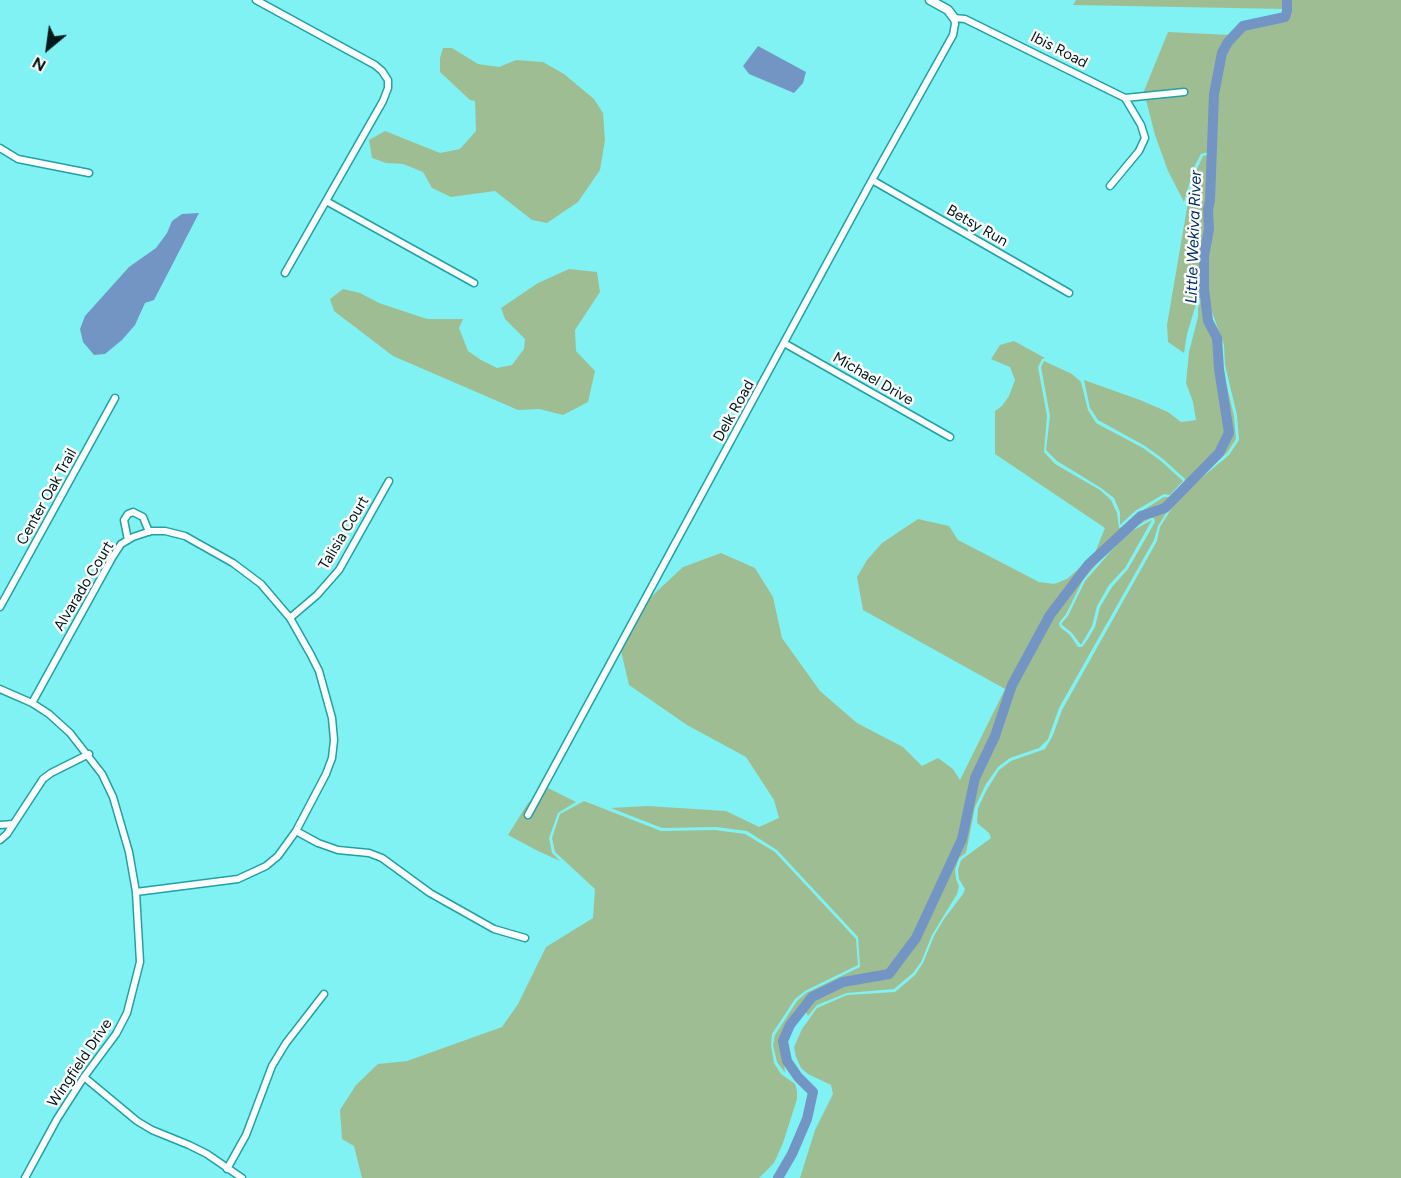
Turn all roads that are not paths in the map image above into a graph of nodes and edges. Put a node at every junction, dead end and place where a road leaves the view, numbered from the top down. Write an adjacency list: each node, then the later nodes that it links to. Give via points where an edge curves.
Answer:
1 (256, 0): 10 (street, via 375,65 388,80 383,101)
2 (930, 0): 3 (street, Ibis Road)
3 (954, 18): 5 (street, Ibis Road, via 965,19); 8 (street, Delk Road, via 953,35)
4 (1184, 92): 5 (street)
5 (1125, 99): 9 (street, via 1145,138 1139,152)
6 (0, 148): 7 (street, via 18,159)
7 (89, 173)
8 (872, 180): 13 (street, Betsy Run); 14 (street, Delk Road)
9 (1110, 186)
10 (326, 201): 11 (street); 12 (street)
11 (285, 273)
12 (474, 283)
13 (1069, 293)
14 (784, 343): 16 (street, Michael Drive); 25 (street, Delk Road)
15 (115, 398): 20 (street, Center Oak Trail)
16 (950, 437)
17 (388, 481): 21 (street, Talisia Court, via 339,570)
18 (149, 532): 19 (street, Alvarado Court); 19 (street, via 143,517 133,512 124,520); 21 (street, Alvarado Court, via 185,536 233,563 261,584)
19 (128, 540): 23 (street, Alvarado Court, via 112,558)
20 (0, 608)
21 (290, 618): 28 (street, Alvarado Court, via 319,671 334,740 326,774)
22 (0, 689): 23 (street, Wingfield Drive)
23 (32, 703): 24 (street, Wingfield Drive, via 70,733)
24 (88, 754): 26 (street, via 43,780); 30 (street, Wingfield Drive, via 113,797)
25 (528, 815)
26 (13, 824): 27 (street); 29 (street)
27 (0, 825)
28 (296, 831): 30 (street, Alvarado Court, via 278,856 252,874); 31 (street, via 338,850 382,858 430,893 494,929)
29 (0, 840)
30 (136, 892): 33 (street, Wingfield Drive, via 140,962 133,993 116,1034)
31 (525, 938)
32 (324, 994): 34 (street, via 272,1066 246,1135)
33 (84, 1077): 34 (street, via 137,1121 189,1144); 35 (street, Wingfield Drive)
34 (227, 1168): 36 (street)
35 (25, 1178)
36 (242, 1178)

